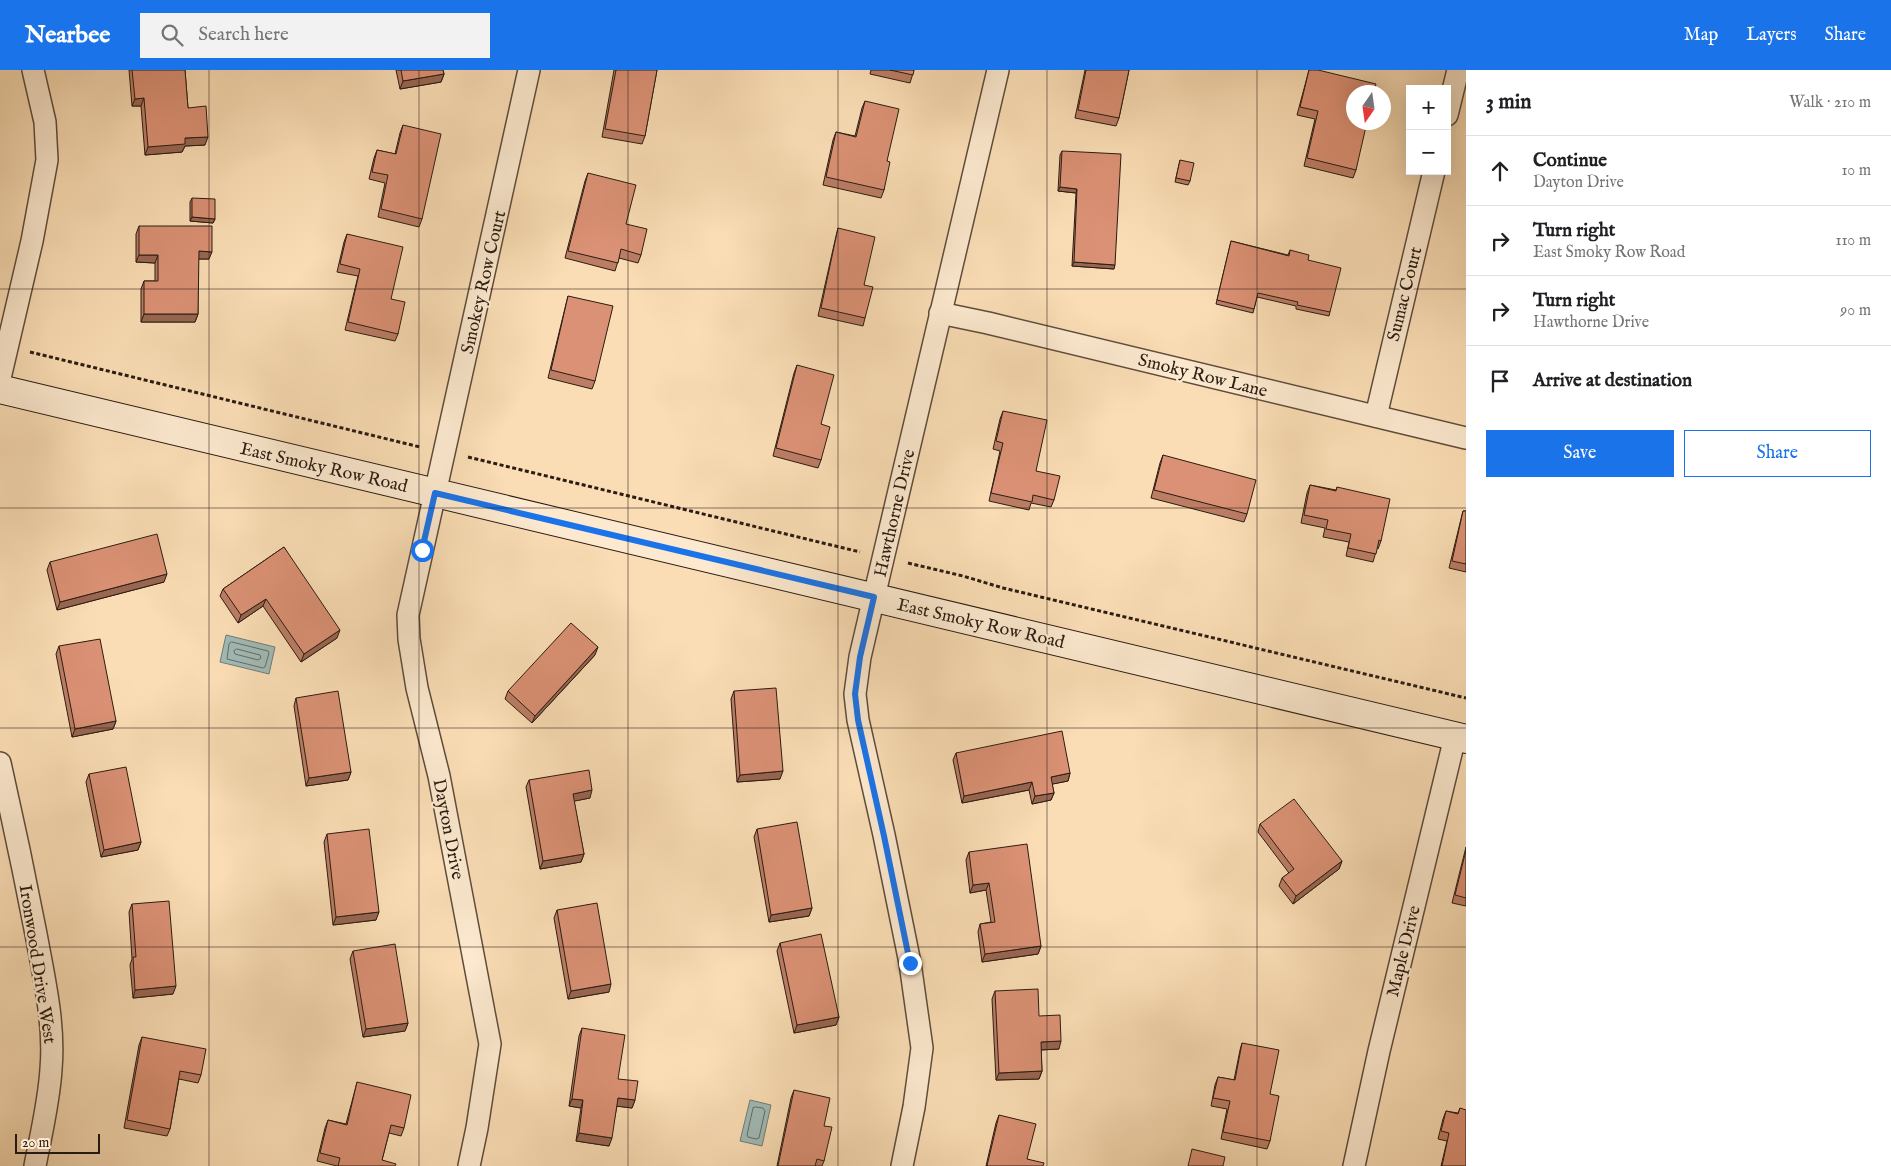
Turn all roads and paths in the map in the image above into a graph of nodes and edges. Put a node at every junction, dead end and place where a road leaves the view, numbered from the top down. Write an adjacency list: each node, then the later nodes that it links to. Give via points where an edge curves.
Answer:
1 (33, 70): 9 (street, via 45,122 47,160)
2 (529, 70): 15 (street, Smokey Row Court)
3 (998, 70): 7 (street, Hawthorne Drive)
4 (1458, 70): 5 (street)
5 (1451, 99)
6 (1433, 175): 11 (street, Sumac Court)
7 (940, 313): 11 (street, Smoky Row Lane); 16 (street, Hawthorne Drive)
8 (35, 354): 13 (path)
9 (0, 378)
10 (0, 389): 15 (street, East Smoky Row Road)
11 (1376, 416): 12 (street, Smoky Row Lane)
12 (1466, 438)
13 (417, 446)
14 (474, 459): 16 (path)
15 (435, 493): 17 (street, East Smoky Row Road); 22 (street, Dayton Drive, via 408,615 409,639 417,688 439,776 490,1044)
16 (884, 557): 17 (street, Hawthorne Drive); 18 (path)
17 (874, 597): 19 (street, East Smoky Row Road); 23 (street, Hawthorne Drive, via 855,694 910,963 922,1048)
18 (1466, 698)
19 (1461, 738): 24 (street, Maple Drive, via 1379,1051)
20 (0, 763): 21 (street, Ironwood Drive West, via 25,877 52,1030 45,1118)
21 (35, 1166)
22 (469, 1166)
23 (902, 1166)
24 (1354, 1166)

